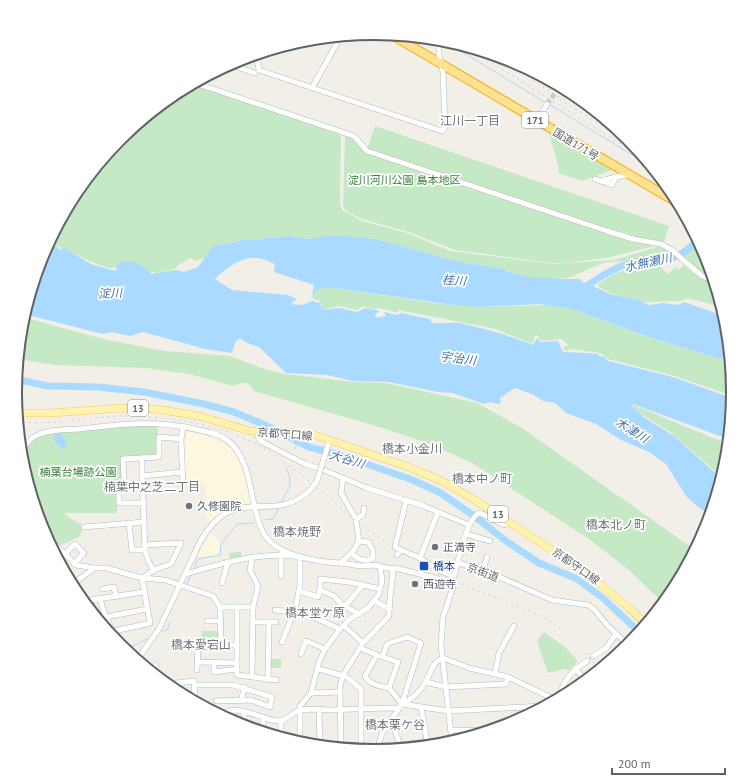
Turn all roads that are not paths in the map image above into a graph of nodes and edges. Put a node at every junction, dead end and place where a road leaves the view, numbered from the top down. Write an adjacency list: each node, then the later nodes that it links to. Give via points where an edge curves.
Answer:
1 (338, 42): 10 (street)
2 (403, 42): 5 (highway, 国道171号 / 171)
3 (439, 46): 5 (street)
4 (257, 60): 10 (street, via 259,70)
5 (440, 63): 10 (street, via 445,127 442,131); 12 (highway, 国道171号 / 171)
6 (239, 67): 7 (street)
7 (243, 68): 8 (street)
8 (255, 73)
9 (201, 85): 16 (street, via 354,136 367,151 633,240 661,244)
10 (312, 88)
11 (547, 104): 12 (street)
12 (537, 121): 13 (highway, 国道171号 / 171)
13 (628, 174): 14 (street, via 616,177 612,185); 15 (highway, 国道171号 / 171)
14 (595, 179)
15 (668, 197)
16 (707, 278)
17 (23, 413): 19 (main road, 京都守口線 / 13, via 122,408 156,409 199,416)
18 (183, 426): 20 (street); 22 (street, via 140,422 48,432 33,438); 30 (street, via 217,434 228,440 245,464)
19 (257, 432): 21 (main road, 京都守口線 / 13, via 308,434); 26 (street, via 259,439 264,443 305,464)
20 (181, 440): 23 (street, via 159,437 159,458); 24 (street)
21 (329, 443): 30 (street, bridge, via 317,481 300,500 288,505); 34 (main road, 京都守口線 / 13, via 406,466 442,482)
22 (26, 446)
23 (142, 458): 25 (street); 29 (street, via 123,459 124,480 119,487 119,504)
24 (182, 472): 25 (street); 27 (street)
25 (142, 476): 29 (street)
26 (343, 479): 28 (street); 33 (street, via 341,492)
27 (182, 483)
28 (406, 501): 32 (street); 44 (street, via 395,547)
29 (144, 503): 35 (street)
30 (255, 506): 49 (street, via 264,535 273,544); 62 (street, via 231,510 213,522 205,531)
31 (364, 508): 33 (street, via 363,515)
32 (438, 512): 37 (street); 51 (street)
33 (356, 519): 40 (street)
34 (508, 521): 37 (street, 京街道, via 504,525 480,513 476,514); 88 (main road, 京都守口線 / 13, via 587,573)
35 (144, 522): 36 (street); 42 (street)
36 (129, 523): 38 (street); 42 (street, via 132,550)
37 (469, 525): 39 (street, 京街道)
38 (84, 527)
39 (466, 534): 41 (street); 55 (street, 京街道)
40 (359, 541): 45 (street); 45 (street, via 368,542 373,550 373,558 362,560)
41 (490, 541)
42 (145, 547): 61 (street); 61 (street, via 181,543 171,564)
43 (58, 548): 46 (street)
44 (400, 550): 48 (street); 51 (street)
45 (351, 553): 54 (street)
46 (65, 554): 56 (street); 56 (street, via 75,544 84,553)
47 (281, 554): 49 (street); 50 (street); 63 (street)
48 (397, 556)
49 (300, 557): 54 (street); 72 (street)
50 (252, 558): 53 (street); 80 (street, via 250,570 258,586)
51 (420, 558): 55 (street, via 440,571 454,576)
52 (487, 558): 60 (street)
53 (228, 562): 62 (street); 66 (street)
54 (341, 563): 57 (street)
55 (458, 563): 60 (street, 京街道)
56 (74, 564): 58 (street)
57 (380, 566): 59 (street); 70 (street)
58 (96, 568): 64 (street, via 106,568); 65 (street)
59 (393, 569): 83 (street); 109 (street, via 436,578 453,587 443,617)
60 (483, 570): 101 (street, 京街道, via 552,600 588,605)
61 (154, 571): 64 (street)
62 (190, 573): 68 (street)
63 (281, 576)
64 (142, 578): 68 (street, via 165,580); 73 (street)
65 (77, 581)
66 (222, 583)
67 (363, 585): 70 (street); 71 (street, via 320,579); 81 (street)
68 (180, 586): 78 (street, via 213,596); 98 (street)
69 (103, 589): 74 (street, via 114,587)
70 (380, 589): 77 (street)
71 (320, 590): 72 (street, via 318,597); 81 (street, via 334,596)
72 (299, 591): 85 (street)
73 (144, 592): 74 (street); 82 (street)
74 (116, 597): 75 (street)
75 (100, 599): 76 (street); 87 (street)
76 (90, 600)
77 (375, 601): 83 (street); 86 (street)
78 (220, 607): 79 (street); 90 (street)
79 (237, 607): 80 (street); 107 (street)
80 (253, 607): 92 (street)
81 (344, 607): 86 (street)
82 (147, 609): 87 (street); 95 (street)
83 (389, 609): 108 (street, via 388,619)
84 (276, 610): 85 (street)
85 (294, 610): 97 (street); 104 (street)
86 (358, 614): 97 (street)
87 (106, 617): 91 (street)
88 (642, 620)
89 (207, 621): 90 (street)
90 (221, 621): 106 (street)
91 (108, 622)
92 (252, 622): 93 (street); 130 (street)
93 (269, 622): 94 (street); 132 (street)
94 (276, 622)
95 (150, 623): 98 (street); 99 (street)
96 (514, 626): 127 (street, via 499,653)
97 (342, 627): 108 (street); 112 (street)
98 (159, 629): 114 (street)
99 (115, 630)
100 (410, 630): 102 (street)
101 (616, 634): 103 (street, 京街道); 117 (street, via 606,648)
102 (407, 637): 116 (street, via 387,644); 147 (street, via 420,644)
103 (623, 641)
104 (282, 642)
105 (434, 644): 109 (street)
106 (220, 645): 107 (street); 111 (street)
107 (237, 645): 122 (street)
108 (362, 645): 115 (street); 128 (street)
109 (441, 645): 118 (street)
110 (182, 646): 111 (street)
111 (198, 646): 120 (street)
112 (325, 649): 113 (street, via 306,641); 125 (street, via 319,662)
113 (301, 654)
114 (140, 655)
115 (377, 655): 116 (street); 139 (street, via 365,676 368,681)
116 (383, 656): 139 (street, via 399,663)
117 (593, 656)
118 (443, 658): 127 (street, via 469,668); 134 (street, via 433,664); 138 (street)
119 (587, 661): 123 (street)
120 (197, 662): 121 (street); 126 (street)
121 (214, 662): 122 (street); 124 (street, via 214,672)
122 (237, 663): 124 (street)
123 (575, 668): 129 (street); 140 (street)
124 (237, 669): 130 (street, via 237,675)
125 (319, 669): 128 (street); 142 (street)
126 (197, 670)
127 (495, 673): 131 (street)
128 (344, 675): 141 (street); 151 (street, via 361,689)
129 (582, 676)
130 (252, 677): 132 (street)
131 (508, 677): 138 (street, via 506,684); 144 (street)
132 (268, 680): 133 (street)
133 (277, 680)
134 (426, 682): 138 (street); 147 (street, via 418,693)
135 (176, 683): 136 (street, via 194,682)
136 (195, 685): 137 (street); 143 (street)
137 (244, 687): 145 (street); 145 (street, via 272,697 270,707)
138 (446, 687): 155 (street)
139 (389, 688): 147 (street)
140 (560, 689)
141 (340, 692): 142 (street); 150 (street)
142 (311, 693): 152 (street, via 301,702)
143 (195, 695)
144 (550, 697)
145 (242, 699): 146 (street)
146 (216, 700)
147 (401, 706): 148 (street); 151 (street); 159 (street)
148 (420, 707): 155 (street); 168 (street)
149 (533, 707): 155 (street)
150 (340, 709): 151 (street); 153 (street); 169 (street)
151 (361, 709): 170 (street)
152 (300, 710): 153 (street); 160 (street); 166 (street)
153 (319, 710): 167 (street)
154 (244, 711): 156 (street); 157 (street); 158 (street)
155 (448, 711): 162 (street)
156 (228, 712)
157 (263, 717): 160 (street); 161 (street)
158 (244, 719)
159 (392, 720): 171 (street); 172 (street, via 382,733)
160 (281, 722): 163 (street)
161 (263, 726)
162 (451, 730): 164 (street); 165 (street)
163 (281, 731)
164 (470, 731)
165 (451, 735)
166 (300, 736)
167 (320, 740)
168 (427, 740)
169 (341, 742)
170 (361, 743)
171 (399, 743)
172 (379, 744)

